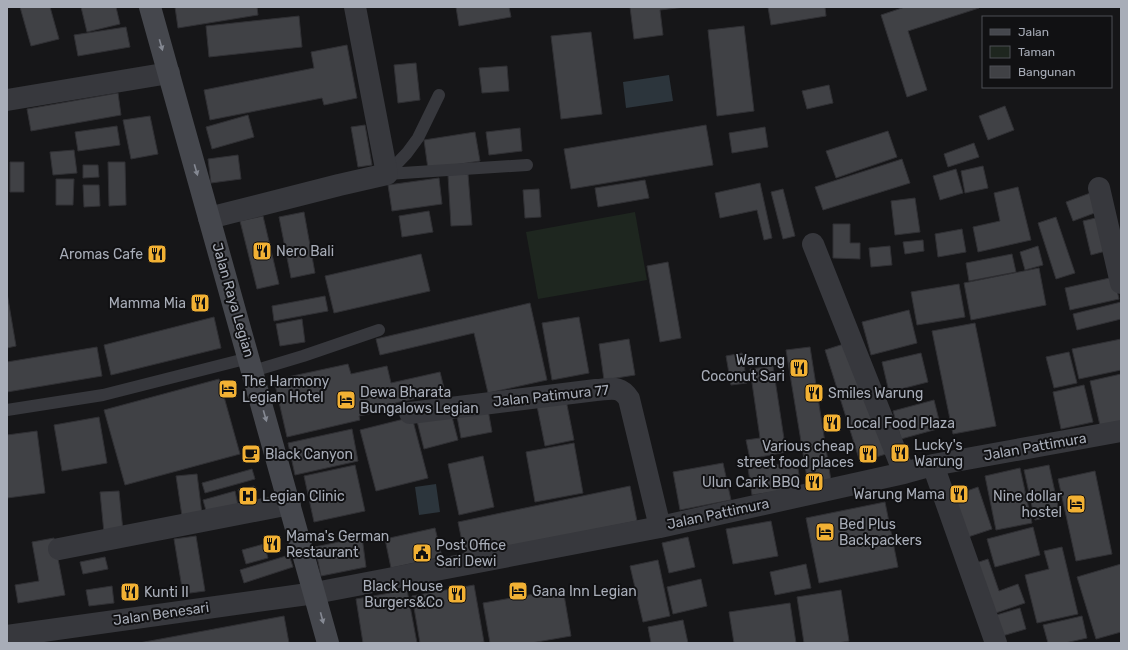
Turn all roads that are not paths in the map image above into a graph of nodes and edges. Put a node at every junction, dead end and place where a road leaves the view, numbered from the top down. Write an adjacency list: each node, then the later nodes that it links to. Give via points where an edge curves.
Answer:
1 (150, 7): 3 (main road, Jalan Raya Legian, one-way to 3)
2 (355, 7): 7 (street)
3 (169, 73): 5 (street); 9 (main road, Jalan Raya Legian, one-way to 9)
4 (439, 95): 7 (lane, via 418,138)
5 (7, 100)
6 (527, 165): 7 (lane)
7 (387, 174): 9 (street)
8 (1099, 188): 11 (street)
9 (209, 218): 13 (main road, Jalan Raya Legian)
10 (813, 244): 18 (street)
11 (1121, 283)
12 (379, 330): 13 (lane, via 303,356)
13 (251, 364): 14 (lane, via 103,395); 19 (main road, Jalan Raya Legian, one-way to 19)
14 (7, 410)
15 (410, 413): 20 (street, Jalan Patimura 77, via 620,389 629,399)
16 (1121, 431): 17 (street, Jalan Pattimura)
17 (933, 465): 18 (street, Jalan Pattimura); 25 (street)
18 (904, 473): 20 (street, Jalan Pattimura)
19 (290, 504): 21 (street); 22 (main road, Jalan Raya Legian)
20 (660, 527): 22 (street, Jalan Pattimura)
21 (58, 549)
22 (315, 593): 23 (street, Jalan Benesari); 24 (main road, Jalan Raya Legian, one-way to 24)
23 (7, 636)
24 (328, 643)
25 (996, 643)

